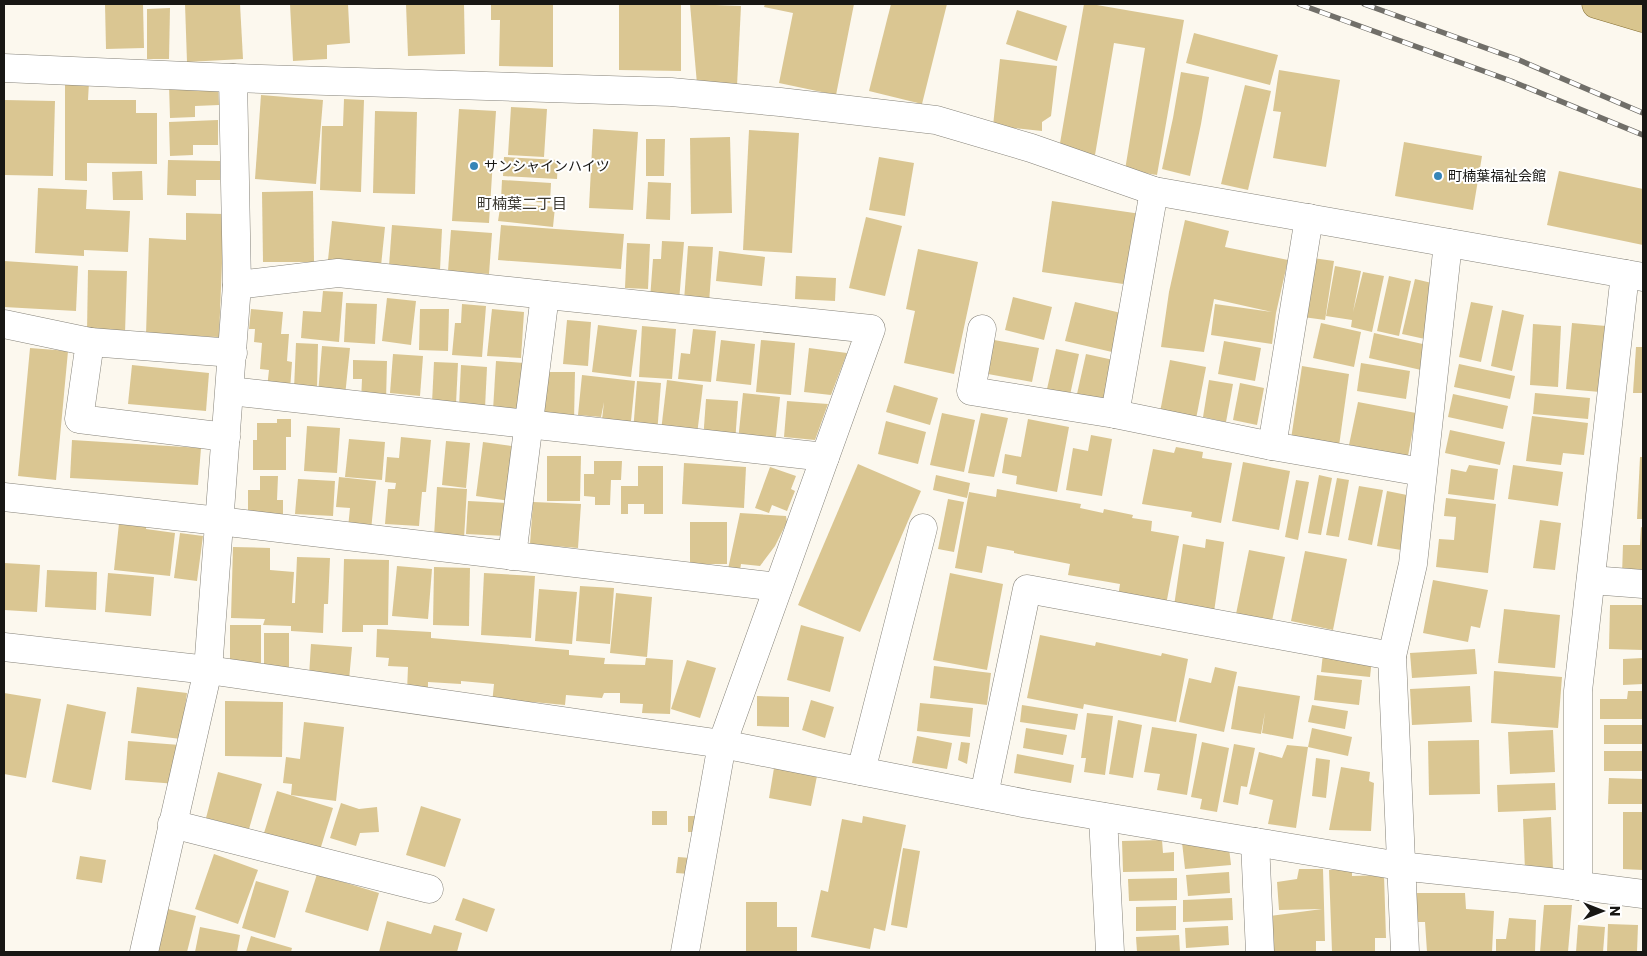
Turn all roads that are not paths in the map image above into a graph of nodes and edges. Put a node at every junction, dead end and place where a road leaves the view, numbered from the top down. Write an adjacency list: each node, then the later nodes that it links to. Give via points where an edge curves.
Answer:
1 (1596, 4): 2 (main road)
2 (1643, 18)
3 (4, 68): 4 (street)
4 (233, 78): 5 (street, via 672,92 936,120 1031,148); 9 (street)
5 (1154, 191): 6 (street); 16 (street)
6 (1309, 218): 7 (street); 19 (street)
7 (1448, 243): 8 (street); 21 (street)
8 (1634, 275): 26 (street)
9 (237, 285): 10 (street, via 338,273); 14 (street)
10 (545, 294): 17 (street); 20 (street, via 871,329)
11 (4, 324): 13 (street)
12 (982, 329): 16 (street, via 971,391)
13 (90, 342): 14 (street); 18 (street, via 79,419)
14 (233, 353): 15 (street)
15 (230, 391): 17 (street); 18 (street)
16 (1115, 414): 19 (street)
17 (528, 424): 20 (street); 25 (street)
18 (226, 437): 23 (street)
19 (1272, 446): 21 (street)
20 (825, 457): 28 (street)
21 (1422, 472): 30 (street, via 1413,564)
22 (4, 497): 23 (street)
23 (219, 521): 25 (street); 31 (street)
24 (923, 528): 33 (street)
25 (512, 556): 28 (street)
26 (1591, 580): 27 (street); 39 (street, via 1578,691)
27 (1643, 584)
28 (778, 587): 32 (street)
29 (4, 647): 31 (street)
30 (1392, 656): 34 (street, via 1027,589); 38 (street)
31 (208, 670): 32 (street); 36 (street)
32 (722, 744): 33 (street); 43 (street)
33 (861, 771): 34 (street)
34 (984, 794): 35 (street)
35 (1103, 817): 37 (street); 44 (street)
36 (172, 824): 40 (street); 42 (street)
37 (1255, 842): 38 (street); 45 (street)
38 (1400, 866): 39 (street); 46 (street)
39 (1578, 886): 41 (street)
40 (429, 889)
41 (1643, 894)
42 (144, 952)
43 (685, 952)
44 (1110, 952)
45 (1260, 952)
46 (1405, 952)

